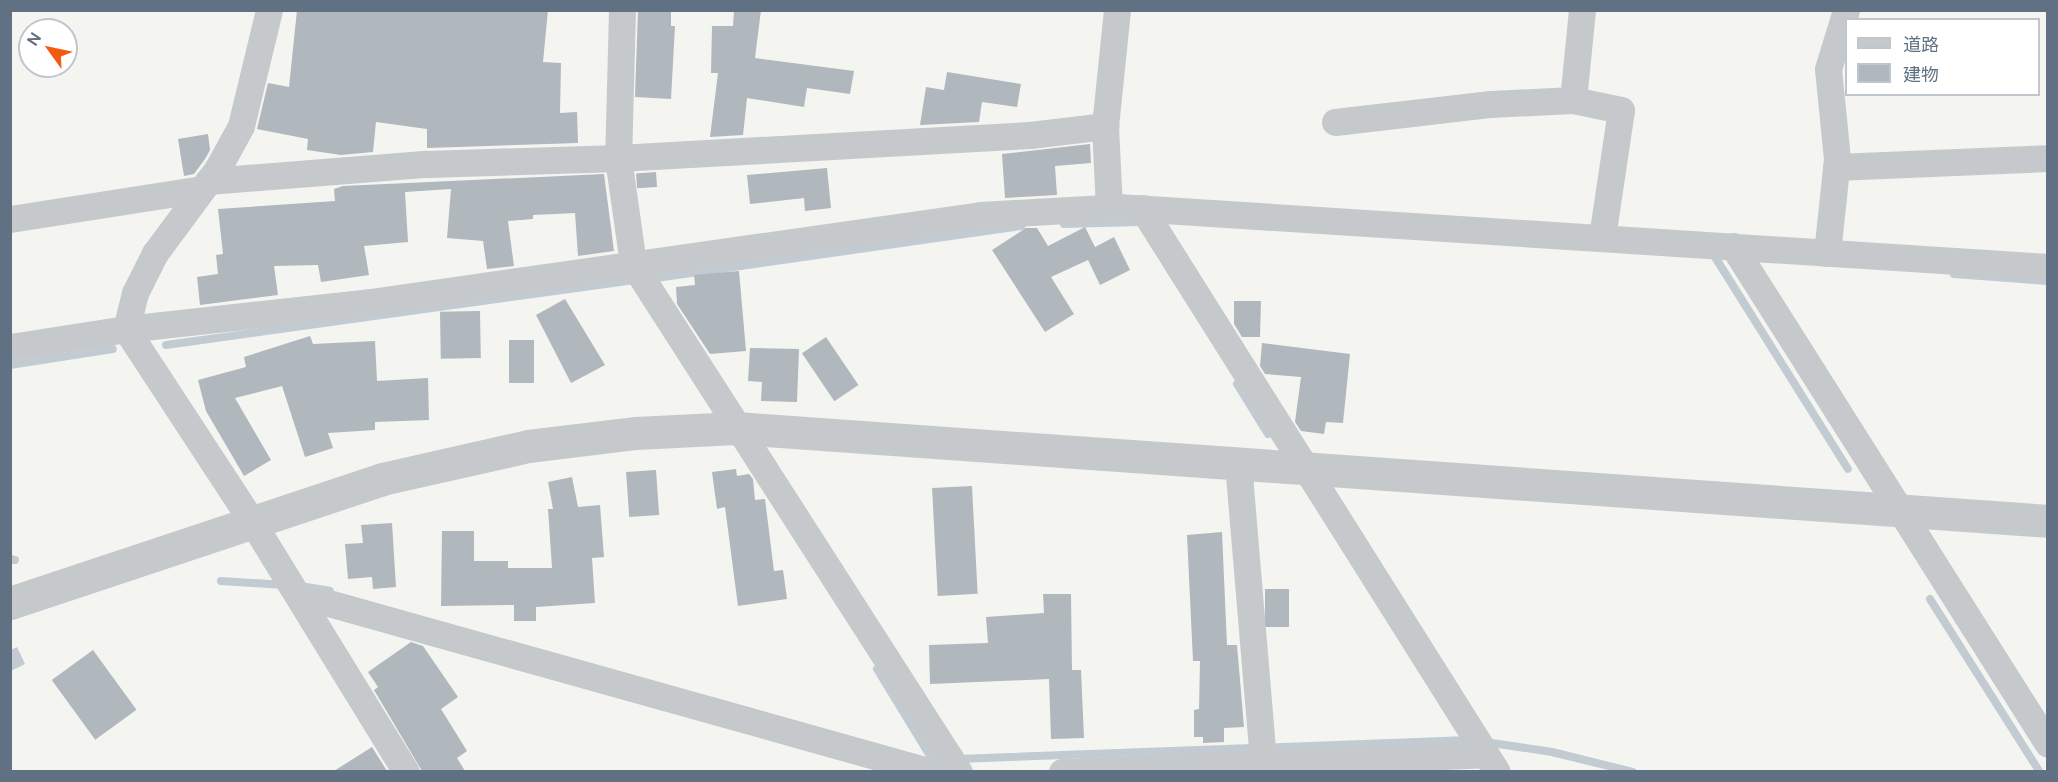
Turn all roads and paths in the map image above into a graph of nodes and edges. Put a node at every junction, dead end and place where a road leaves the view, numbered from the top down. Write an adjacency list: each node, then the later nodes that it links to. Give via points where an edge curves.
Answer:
1 (269, 10): 12 (street, via 241,126)
2 (622, 10): 9 (street)
3 (1117, 10): 8 (street)
4 (1582, 10): 6 (street)
5 (1846, 10): 11 (street, via 1828,69)
6 (1574, 100): 7 (street, via 1491,104); 16 (street, via 1621,110)
7 (1335, 122)
8 (1105, 126): 9 (street, via 1030,135); 13 (street)
9 (618, 158): 12 (street, via 426,164); 20 (street)
10 (2048, 158): 11 (street)
11 (1836, 167): 18 (street)
12 (205, 185): 15 (street); 21 (street, via 155,254 135,294)
13 (1108, 208): 14 (street); 20 (street, via 981,215)
14 (1149, 218): 16 (street); 25 (street)
15 (10, 219)
16 (1602, 237): 17 (street)
17 (1733, 246): 18 (street); 26 (street)
18 (1827, 253): 19 (street)
19 (2048, 267)
20 (639, 275): 21 (street); 23 (street)
21 (126, 329): 22 (street); 27 (street)
22 (10, 347)
23 (736, 428): 24 (street); 27 (street, via 636,433 528,446 382,479); 34 (street)
24 (1239, 463): 25 (street); 32 (street)
25 (1306, 468): 26 (street); 33 (street)
26 (1901, 510): 28 (street); 31 (street)
27 (251, 520): 29 (street); 30 (street)
28 (2048, 521)
29 (295, 591): 34 (street); 35 (street)
30 (13, 594)
31 (2048, 744)
32 (1263, 752): 33 (street); 36 (street)
33 (1481, 753)
34 (949, 767)
35 (406, 771)
36 (1062, 771)

